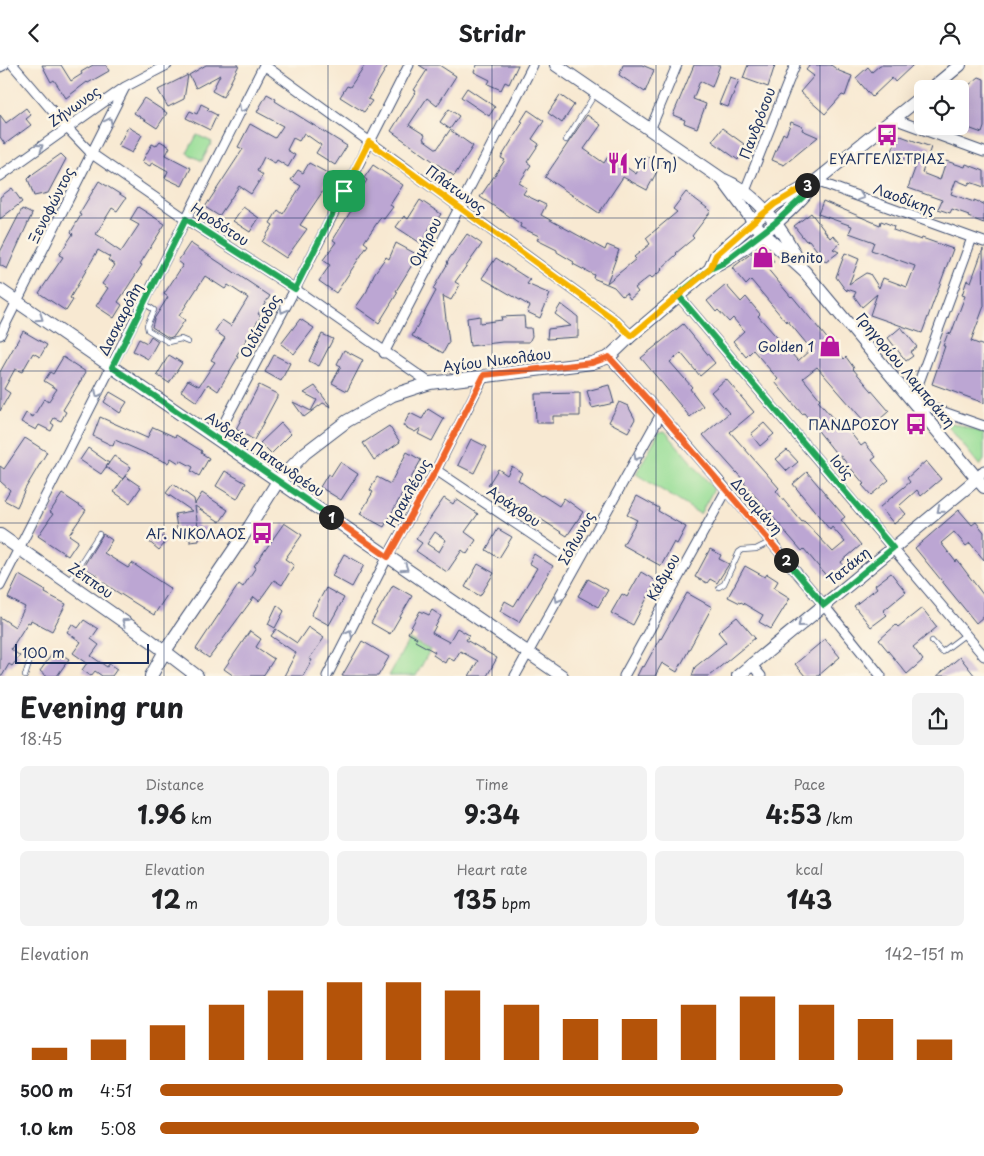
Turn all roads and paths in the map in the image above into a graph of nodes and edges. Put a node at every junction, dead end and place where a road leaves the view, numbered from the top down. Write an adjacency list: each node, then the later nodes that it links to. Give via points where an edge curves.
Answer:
1 (4, 65): 11 (street)
2 (13, 65): 17 (street, Ηροδότου)
3 (166, 65): 13 (street, Ζήνωνος)
4 (264, 65): 20 (street, Πλάτωνος); 29 (street, Δασκαρόλη, one-way to 29)
5 (409, 65): 20 (street, Οιδίποδος)
6 (533, 65): 27 (street, Ομήρου)
7 (556, 65): 14 (street, Γρηγορίου Λαμπράκη)
8 (677, 65): 18 (street)
9 (795, 65): 26 (street, Πανδρόσου)
10 (960, 65): 12 (street)
11 (0, 67)
12 (942, 80)
13 (125, 87): 17 (street, Ζήνωνος); 22 (street, Ξενοφώντος, one-way to 13)
14 (595, 92): 18 (street, Γρηγορίου Λαμπράκη); 19 (lane)
15 (914, 103): 16 (street, Αγίου Νικολάου)
16 (894, 119): 21 (street); 25 (street, Αγίου Νικολάου)
17 (67, 128): 22 (street, Ηροδότου); 23 (street, Ζήνωνος, one-way to 17)
18 (650, 130): 24 (street, Γρηγορίου Λαμπράκη)
19 (566, 140)
20 (369, 142): 27 (street, Πλάτωνος); 37 (street, Οιδίποδος)
21 (984, 152)
22 (92, 154): 29 (street, Ηροδότου); 40 (street, Ξενοφώντος)
23 (0, 176)
24 (722, 179): 26 (street, Γρηγορίου Λαμπράκη); 30 (street, Γρηγορίου Λαμπράκη)
25 (816, 181): 28 (street, Αγίου Νικολάου); 31 (street, Αγίου Νικολάου); 33 (street, Λαοδίκης, one-way to 33)
26 (745, 191): 28 (street, Γρηγορίου Λαμπράκη)
27 (458, 207): 43 (street, Πλάτωνος, via 615,320); 45 (street, Ομήρου)
28 (765, 212): 30 (street, Αγίου Νικολάου); 31 (street, Γρηγορίου Λαμπράκη)
29 (186, 219): 37 (street, Ηροδότου); 41 (street, Δασκαρόλη)
30 (753, 222): 32 (street, Γρηγορίου Λαμπράκη); 35 (street, Αγίου Νικολάου, via 716,255)
31 (775, 223): 32 (street, Αγίου Νικολάου); 36 (street, Γρηγορίου Λαμπράκη)
32 (762, 233): 35 (street, Αγίου Νικολάου); 36 (street, Γρηγορίου Λαμπράκη)
33 (972, 238): 34 (street, Λαοδίκης); 50 (street)
34 (984, 242)
35 (710, 269): 39 (street, Αγίου Νικολάου)
36 (804, 272): 50 (street, Γρηγορίου Λαμπράκη)
37 (295, 289): 45 (street, Ηροδότου); 53 (street, Οιδίποδος, one-way to 53)
38 (0, 290): 40 (street, Ανδρέα Παπανδρέου)
39 (678, 295): 43 (street, Αγίου Νικολάου); 61 (street, Ιούς)
40 (17, 302): 42 (street, Ξενοφώντος); 47 (street, Ανδρέα Παπανδρέου, one-way to 47)
41 (144, 303): 44 (lane, via 154,310 146,325 148,330 168,342 181,339); 47 (street, Δασκαρόλη)
42 (0, 335)
43 (631, 336): 46 (street, Αγίου Νικολάου)
44 (188, 342)
45 (384, 353): 49 (street, Ηροδότου)
46 (609, 357): 48 (street, Αγίου Νικολάου, via 592,363); 51 (street, Δουσμάνη)
47 (112, 367): 53 (street, Ανδρέα Παπανδρέου); 62 (street, Δασκαρόλη, one-way to 62)
48 (484, 375): 49 (street, Αγίου Νικολάου); 54 (street, Ηρακλέους)
49 (430, 383): 56 (street, Αγίου Νικολάου, via 393,395 347,421 305,453)
50 (912, 401): 52 (street); 55 (street, Γρηγορίου Λαμπράκη)
51 (661, 414): 57 (street, Δουσμάνη); 64 (street, Σόλωνος, one-way to 64)
52 (984, 426)
53 (216, 438): 56 (street, Ανδρέα Παπανδρέου)
54 (436, 470): 63 (street, Ηρακλέους); 64 (street, Αράχθου)
55 (982, 479): 61 (street, Τατάκη, one-way to 61)
56 (278, 481): 63 (street, Ανδρέα Παπανδρέου); 71 (street, Αγίου Νικολάου)
57 (726, 491): 60 (street, Δουσμάνη); 82 (street, Κάδμου)
58 (99, 534): 65 (lane)
59 (0, 535): 62 (street, Ζέππου)
60 (770, 542): 67 (lane, via 739,552 724,584); 68 (street, Δουσμάνη)
61 (893, 548): 68 (street, Τατάκη); 69 (street, Ιούς)
62 (20, 549): 65 (street, Ζέππου); 66 (street, Δασκαρόλη)
63 (388, 557): 72 (street, Ανδρέα Παπανδρέου, one-way to 72); 79 (street, Ηρακλέους, one-way to 63)
64 (576, 565): 72 (street, Σόλωνος, one-way to 72)
65 (69, 582): 71 (street, Ζέππου, one-way to 65)
66 (0, 586)
67 (719, 587)
68 (824, 605): 75 (street, Τατάκη, one-way to 75); 85 (street, Δουσμάνη)
69 (966, 634): 70 (lane, via 942,652); 74 (street, Ιούς)
70 (932, 641)
71 (165, 651): 77 (street, Αγίου Νικολάου); 78 (street, Ζέππου)
72 (528, 653): 80 (street, Σόλωνος); 81 (street, Ανδρέα Παπανδρέου)
73 (31, 657): 76 (lane)
74 (984, 657)
75 (752, 665): 83 (street, Τατάκη); 84 (street)
76 (25, 676)
77 (150, 676)
78 (197, 676)
79 (327, 676)
80 (515, 676)
81 (562, 676)
82 (624, 676)
83 (738, 676)
84 (760, 676)
85 (882, 676)

